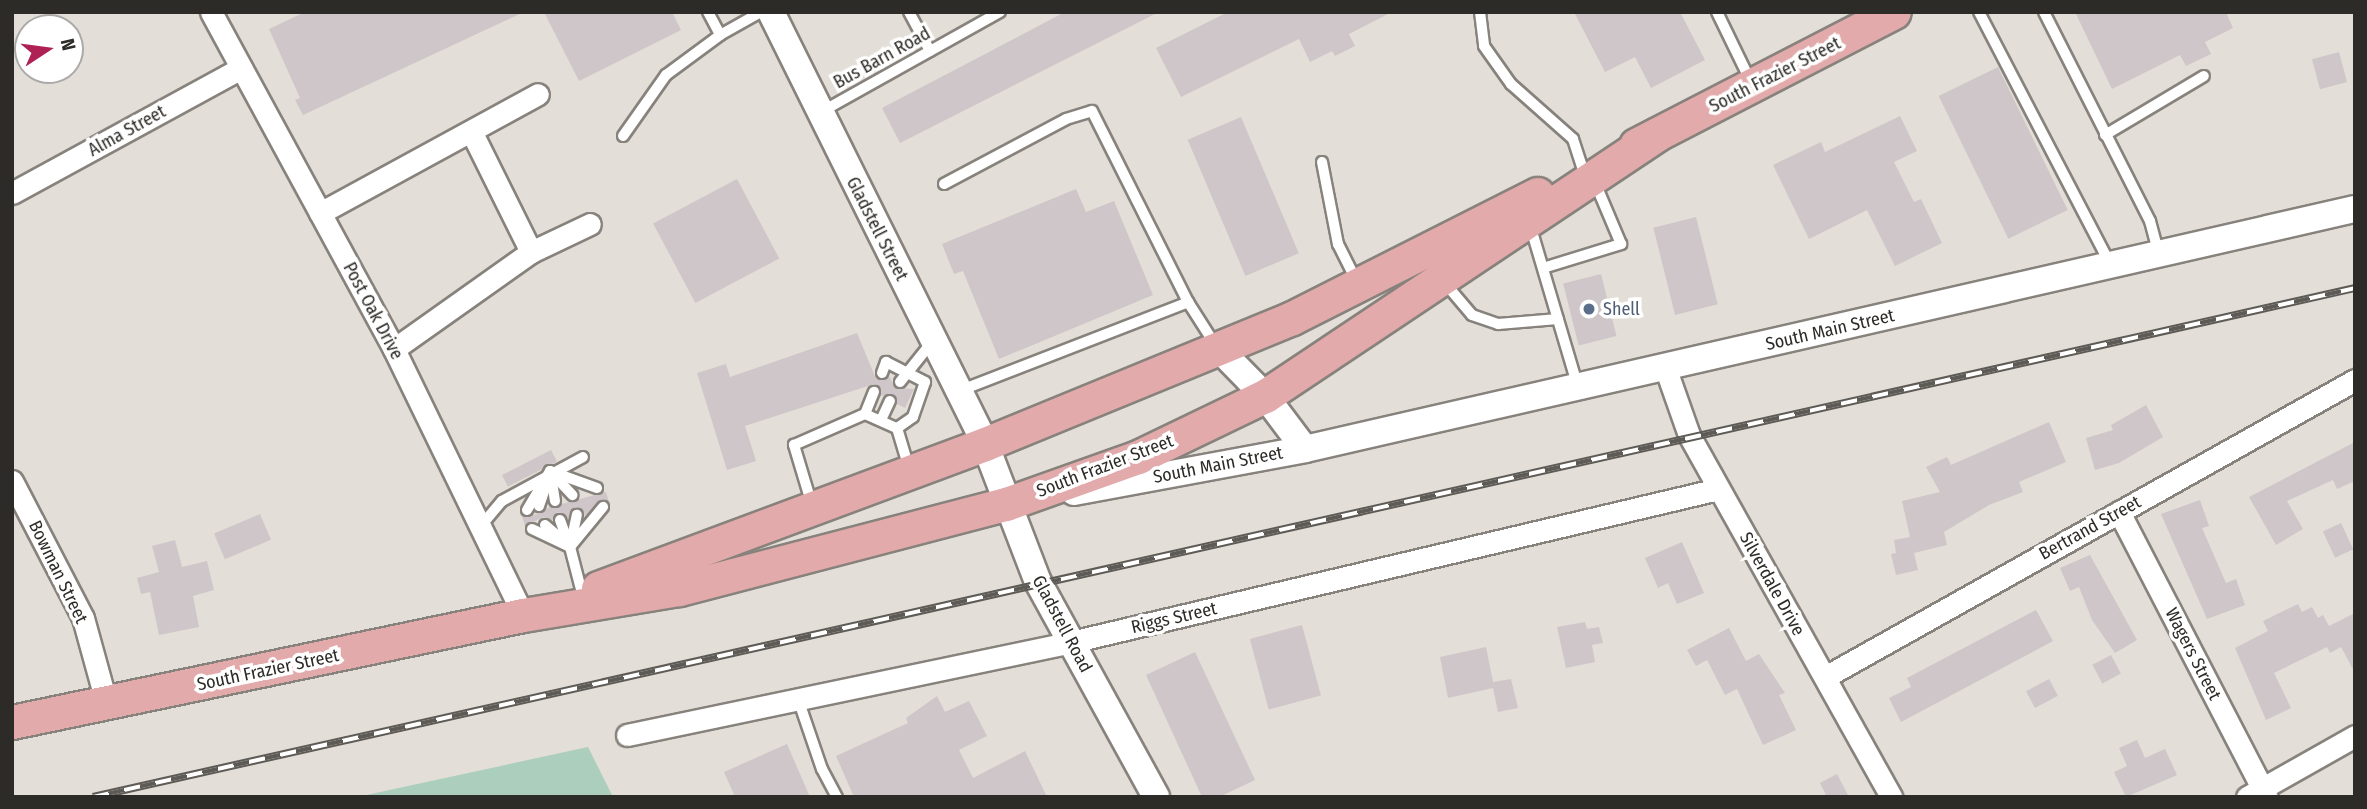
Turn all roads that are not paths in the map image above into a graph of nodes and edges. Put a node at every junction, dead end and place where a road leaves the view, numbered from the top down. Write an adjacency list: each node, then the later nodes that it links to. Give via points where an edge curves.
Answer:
1 (211, 12): 14 (street, Post Oak Drive)
2 (708, 12): 12 (lane)
3 (761, 12): 12 (lane)
4 (771, 12): 18 (street, Gladstell Street)
5 (909, 12): 13 (lane)
6 (1000, 12): 13 (lane, Bus Barn Road)
7 (1480, 12): 23 (lane, via 1484,46 1511,84 1573,139)
8 (1717, 12): 16 (lane)
9 (1894, 12): 16 (main road, South Frazier Street)
10 (1979, 12): 32 (lane)
11 (2043, 12): 20 (lane)
12 (720, 35): 21 (lane, via 666,75)
13 (930, 51): 18 (lane, Bus Barn Road)
14 (241, 68): 25 (street, Alma Street); 27 (street, Post Oak Drive)
15 (2204, 76): 20 (lane)
16 (1753, 87): 23 (main road, South Frazier Street, via 1656,135)
17 (538, 94): 19 (street)
18 (818, 113): 38 (street, Gladstell Street)
19 (472, 133): 27 (street); 30 (street)
20 (2105, 135): 31 (lane, via 2150,221)
21 (623, 136)
22 (1322, 162): 35 (lane, via 1338,244)
23 (1588, 177): 28 (main road, South Frazier Street); 33 (lane, via 1621,244); 35 (main road, South Frazier Street)
24 (944, 184): 36 (lane, via 1066,119 1092,111)
25 (12, 193)
26 (2355, 209): 31 (street, South Main Street)
27 (320, 213): 40 (street, Post Oak Drive)
28 (1529, 222): 33 (lane); 34 (main road, South Frazier Street)
29 (590, 224): 30 (street)
30 (531, 252): 40 (street)
31 (2159, 255): 32 (street, South Main Street)
32 (2111, 266): 41 (street, South Main Street)
33 (1543, 268): 37 (lane)
34 (1442, 280): 37 (lane, via 1472,315 1498,324); 48 (main road, South Frazier Street)
35 (1359, 285): 39 (main road, South Frazier Street)
36 (1188, 302): 39 (lane); 46 (lane)
37 (1558, 319): 45 (lane)
38 (934, 340): 43 (lane); 46 (street, Gladstell Street)
39 (1218, 348): 48 (street, South Main Street); 53 (main road, South Frazier Street)
40 (394, 349): 74 (street, Post Oak Drive)
41 (1665, 367): 45 (street, South Main Street); 60 (street, Silverdale Drive, via 1689,435)
42 (882, 373): 43 (lane, via 886,362)
43 (903, 377): 52 (lane, via 925,382 913,417)
44 (2355, 380): 70 (street, Bertrand Street)
45 (1578, 387): 54 (street, South Main Street)
46 (959, 391): 53 (street, Gladstell Street)
47 (874, 392): 50 (lane)
48 (1265, 396): 54 (street, South Main Street); 64 (main road, South Frazier Street, via 1138,457)
49 (890, 401): 51 (lane)
50 (865, 414): 51 (lane); 67 (lane, via 793,445)
51 (881, 420): 52 (lane)
52 (897, 428): 57 (lane)
53 (985, 444): 57 (main road, South Frazier Street); 64 (street, Gladstell Road)
54 (1305, 449): 64 (street, South Main Street)
55 (583, 457): 56 (lane)
56 (550, 471): 59 (lane); 61 (lane); 62 (lane); 63 (lane); 65 (lane); 68 (lane); 74 (lane, via 502,501)
57 (910, 472): 67 (main road, South Frazier Street)
58 (12, 481): 82 (street, Bowman Street, via 83,618)
59 (597, 488)
60 (1718, 489): 79 (street, Riggs Street); 80 (street, Silverdale Drive)
61 (585, 492)
62 (572, 495)
63 (555, 501)
64 (1006, 504): 78 (main road, South Frazier Street, via 679,589); 79 (street, Gladstell Road, via 1038,582)
65 (539, 506)
66 (603, 508): 76 (lane)
67 (813, 508): 77 (main road, South Frazier Street)
68 (527, 510)
69 (590, 511): 76 (lane)
70 (2119, 512): 80 (street, Bertrand Street); 86 (street, Wagers Street)
71 (577, 515): 76 (lane)
72 (560, 520): 76 (lane)
73 (545, 525): 76 (lane)
74 (480, 527): 78 (street, Post Oak Drive)
75 (532, 529): 76 (lane)
76 (570, 547): 77 (lane)
77 (582, 593): 78 (main road, South Frazier Street)
78 (523, 615): 82 (main road, South Frazier Street)
79 (1071, 642): 81 (street, Riggs Street); 88 (street, Gladstell Road)
80 (1825, 677): 89 (street, Silverdale Drive)
81 (798, 699): 84 (street, Riggs Street); 87 (lane, via 822,769)
82 (107, 705): 83 (main road, South Frazier Street)
83 (12, 722)
84 (627, 735)
85 (2355, 736): 86 (street)
86 (2259, 794)
87 (837, 797)
88 (1156, 797)
89 (1891, 797)

